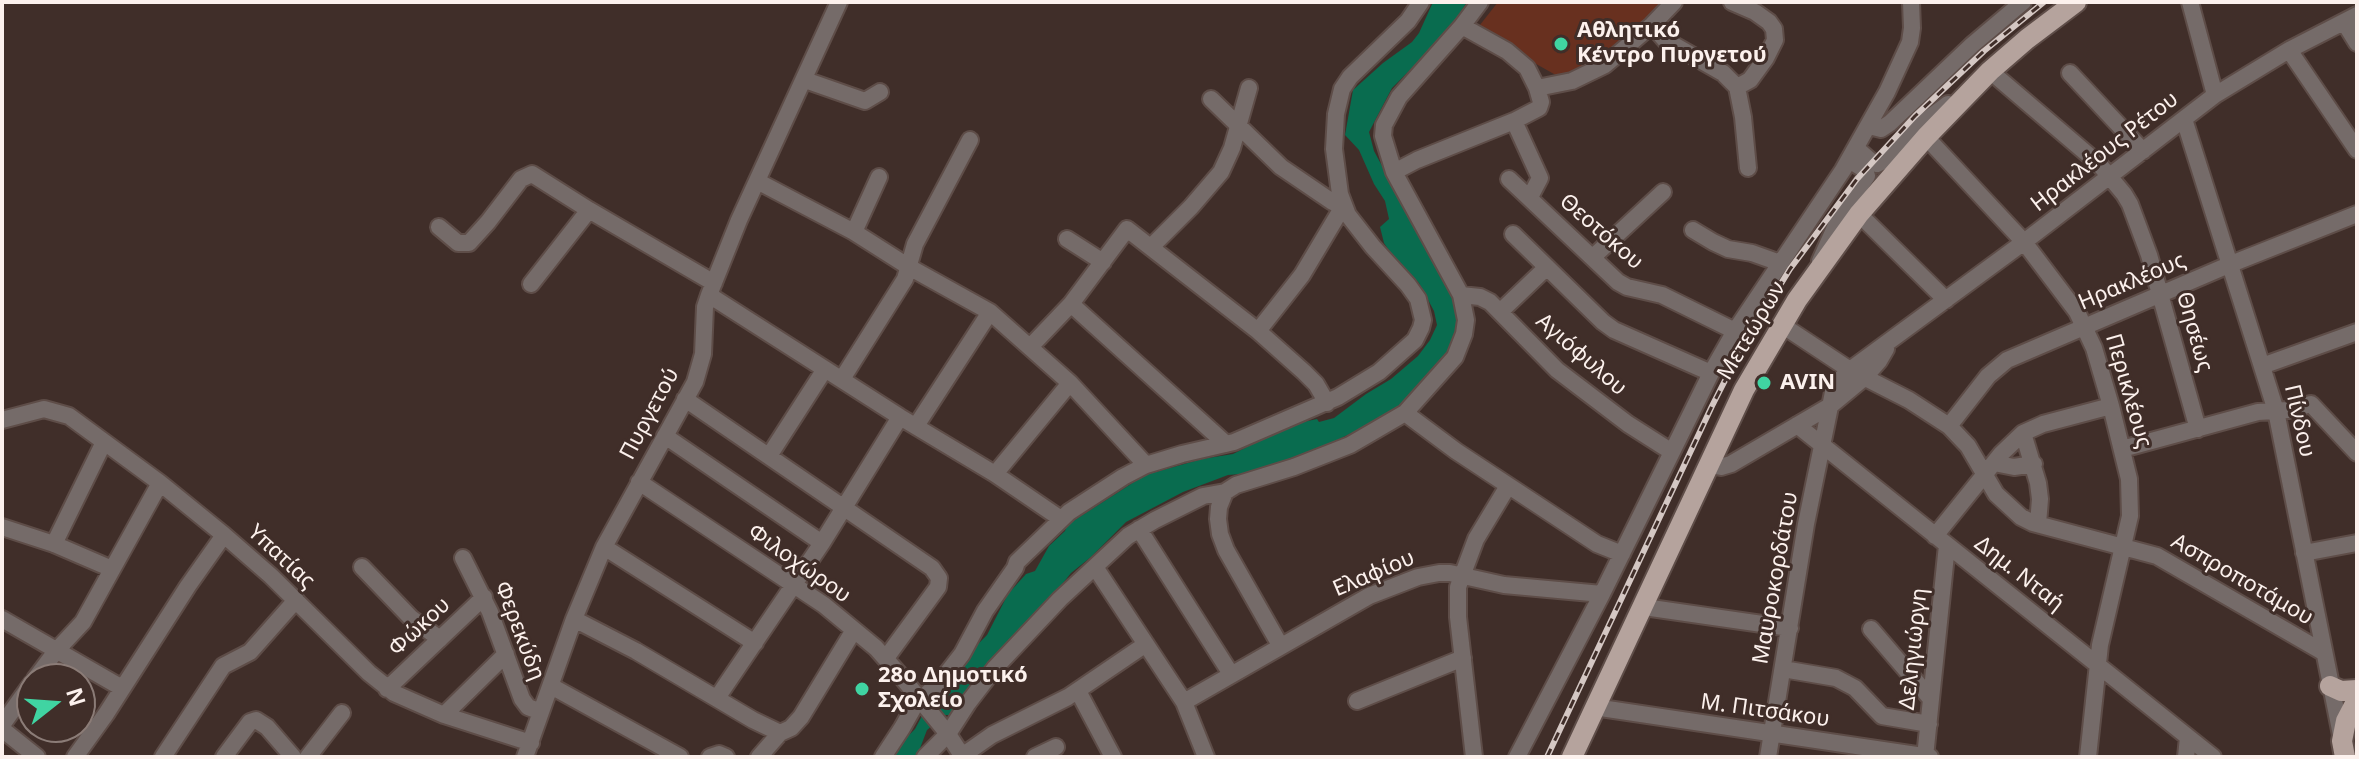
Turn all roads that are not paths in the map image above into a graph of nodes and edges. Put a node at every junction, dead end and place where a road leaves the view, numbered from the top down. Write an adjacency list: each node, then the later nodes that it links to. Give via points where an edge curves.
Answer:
1 (839, 2): 17 (street, Πυργετού)
2 (1421, 2): 41 (street, via 1342,89 1334,149)
3 (1480, 2): 12 (street)
4 (1674, 2): 11 (street)
5 (1732, 2): 18 (street, via 1769,22 1775,40 1750,80)
6 (1911, 2): 27 (street, via 1910,42)
7 (2023, 2): 27 (street, via 1890,123 1881,129)
8 (2076, 2): 16 (main road, Μετεώρων)
9 (2190, 2): 22 (street)
10 (2350, 19): 13 (street); 14 (street, Ηρακλέους Ρέτου)
11 (1652, 25): 18 (street, via 1665,40 1723,73); 20 (street, via 1605,65 1572,81)
12 (1462, 26): 20 (street, via 1520,60); 34 (street, via 1389,113 1383,136)
13 (2357, 43)
14 (2289, 50): 22 (street, Ηρακλέους Ρέτου); 30 (street)
15 (2070, 73): 31 (street)
16 (1988, 74): 28 (main road, Μετεώρων); 32 (street, via 1920,125 1885,160 1877,164); 35 (street, Θησέως)
17 (805, 80): 21 (street, via 865,101); 38 (street, Πυργετού)
18 (1737, 87): 33 (street)
19 (1249, 88): 26 (street)
20 (1537, 88): 25 (street, via 1539,108)
21 (880, 92)
22 (2215, 95): 24 (street, Ηρακλέους Ρέτου)
23 (1211, 99): 26 (street)
24 (2184, 119): 31 (street, Ηρακλέους Ρέτου); 55 (street, Πίνδου)
25 (1514, 121): 34 (street); 40 (street, Θεοτόκου, via 1540,178)
26 (1238, 126): 41 (street, via 1281,167); 51 (street, via 1216,179)
27 (1869, 126): 32 (street)
28 (1926, 137): 43 (main road, Μετεώρων); 50 (street, Περικλέους)
29 (970, 140): 56 (street, via 915,244)
30 (2357, 150)
31 (2143, 151): 35 (street, Ηρακλέους Ρέτου)
32 (1853, 154): 54 (street); 58 (street, via 1867,176 1835,226)
33 (1748, 168)
34 (1394, 172): 62 (street)
35 (2110, 176): 50 (street, Ηρακλέους Ρέτου); 61 (street, Θησέως, via 2130,204)
36 (879, 177): 47 (street)
37 (1509, 179): 40 (street, Θεοτόκου)
38 (757, 181): 47 (street); 60 (street, Πυργετού)
39 (1663, 192): 52 (street)
40 (1530, 197): 52 (street, Θεοτόκου)
41 (1344, 208): 69 (street); 81 (street, via 1415,293 1422,325 1413,343 1387,367)
42 (589, 210): 45 (street, via 530,173 469,243 458,243); 59 (street); 60 (street)
43 (1859, 214): 58 (main road, Μετεώρων); 63 (street)
44 (2357, 214): 55 (street, Ηρακλέους)
45 (439, 227)
46 (1693, 230): 54 (street, via 1728,249)
47 (854, 232): 56 (street)
48 (1513, 234): 57 (street)
49 (1067, 239): 53 (street)
50 (2024, 242): 63 (street, Ηρακλέους Ρέτου); 68 (street, Περικλέους)
51 (1151, 247): 53 (street, via 1127,229); 69 (street)
52 (1593, 257): 70 (street, Θεοτόκου, via 1627,287 1662,295)
53 (1103, 262): 64 (street)
54 (1780, 263): 70 (street)
55 (2231, 264): 61 (street, Ηρακλέους); 74 (street, Πίνδου)
56 (909, 267): 66 (street); 78 (street)
57 (1547, 267): 65 (street); 76 (street, via 1614,330)
58 (1817, 272): 67 (main road, Μετεώρων)
59 (531, 284)
60 (712, 289): 75 (street); 80 (street, Πυργετού, via 705,307 703,354)
61 (2160, 294): 68 (street, Ηρακλέους); 91 (street, Θησέως)
62 (1461, 295): 65 (street, Αγιόφυλου, via 1480,297); 85 (street, via 1466,320 1460,348)
63 (1946, 300): 72 (street, Ηρακλέους Ρέτου)
64 (1071, 304): 73 (street); 95 (street)
65 (1501, 311): 98 (street, Αγιόφυλου, via 1557,370)
66 (990, 312): 73 (street); 89 (street)
67 (1782, 325): 77 (street, Ασπροποτάμου); 103 (main road, Μετεώρων, via 1744,390)
68 (2085, 326): 83 (street, Περικλέους); 90 (street, Ηρακλέους, via 2001,363)
69 (1258, 331): 81 (street, via 1310,378)
70 (1735, 331): 76 (street)
71 (2355, 338): 74 (street)
72 (1891, 341): 77 (street, Μαυροκορδάτου)
73 (1030, 347): 79 (street)
74 (2262, 366): 84 (street, Πίνδου)
75 (825, 369): 78 (street); 100 (street)
76 (1711, 373): 98 (street)
77 (1857, 373): 82 (street, Μαυροκορδάτου, via 1838,382); 90 (street, Ασπροποτάμου)
78 (842, 379): 86 (street)
79 (1070, 383): 102 (street); 105 (street)
80 (685, 399): 93 (street, Πυργετού); 100 (street)
81 (1327, 403): 95 (street)
82 (1830, 406): 88 (street); 96 (street, Μαυροκορδάτου)
83 (2111, 406): 92 (street); 97 (street, Περικλέους)
84 (2276, 411): 91 (street); 99 (street, via 2313,405); 122 (street, Πίνδου)
85 (1405, 413): 108 (street); 109 (street, via 1330,454)
86 (900, 417): 89 (street); 110 (street)
87 (2, 420): 94 (street, Υπατίας, via 36,410 54,411)
88 (1797, 425): 96 (street, Δημ. Νταή); 103 (street, via 1725,467)
89 (916, 426): 105 (street)
90 (1949, 426): 104 (street, Ασπροποτάμου)
91 (2198, 429): 97 (street)
92 (2023, 433): 101 (street); 104 (street)
93 (665, 436): 106 (street, Πυργετού); 117 (street)
94 (104, 442): 107 (street, Υπατίας); 119 (street)
95 (1226, 444): 102 (street)
96 (1822, 446): 116 (street, Δημ. Νταή); 136 (street, Μαυροκορδάτου)
97 (2122, 449): 120 (street, Περικλέους, via 2131,505)
98 (1672, 452): 123 (street)
99 (2357, 453)
100 (769, 456): 110 (street)
101 (2034, 464): 104 (street); 112 (street)
102 (1146, 465): 111 (street)
103 (1710, 465): 133 (main road, Μετεώρων)
104 (1989, 469): 112 (street, Ασπροποτάμου, via 1996,494 2021,517); 116 (street)
105 (995, 474): 111 (street)
106 (639, 482): 121 (street, Πυργετού); 129 (street, Φιλοχώρου)
107 (160, 483): 115 (street, Υπατίας); 127 (street)
108 (1508, 486): 123 (street, via 1597,544); 128 (street, via 1476,539)
109 (1225, 492): 114 (street, via 1195,500); 142 (street, via 1219,507 1220,534)
110 (844, 508): 117 (street); 146 (street, via 939,578 938,587)
111 (1061, 519): 159 (street, via 1017,562 957,661)
112 (2038, 524): 120 (street, Ασπροποτάμου)
113 (2, 527): 119 (street)
114 (1139, 529): 126 (street); 151 (street)
115 (224, 535): 132 (street, Υπατίας); 154 (street)
116 (1941, 540): 149 (street, Δημ. Νταή); 160 (street, Δεληγιώργη)
117 (822, 543): 129 (street)
118 (2357, 543): 122 (street)
119 (54, 544): 127 (street)
120 (2124, 546): 144 (street, Ασπροποτάμου, via 2174,564); 149 (street, Περικλέους)
121 (604, 547): 135 (street, Πυργετού); 140 (street)
122 (2304, 553): 144 (street, Πίνδου)
123 (1622, 554): 130 (street)
124 (463, 558): 131 (street, Φερεκύδη)
125 (362, 567): 139 (street, via 411,618)
126 (1095, 567): 141 (street); 172 (street, via 995,668)
127 (112, 569): 143 (street, via 83,622)
128 (1461, 577): 130 (street, Ελαφίου); 142 (street, Ελαφίου, via 1439,573 1391,587); 147 (street, via 1457,599)
129 (793, 586): 138 (street, Φιλοχώρου); 140 (street)
130 (1602, 594): 195 (street)
131 (484, 597): 139 (street, Φώκου); 145 (street, Φερεκύδη)
132 (296, 600): 155 (street, Υπατίας); 180 (street, via 250,652 223,666)
133 (1644, 607): 136 (street); 165 (main road, Μετεώρων)
134 (2, 619): 143 (street)
135 (574, 619): 152 (street, Πυργετού); 158 (street)
136 (1790, 628): 150 (street, Μαυροκορδάτου)
137 (1871, 629): 160 (street)
138 (854, 630): 146 (street, Φιλοχώρου); 171 (street, via 801,717)
139 (440, 639): 155 (street, Φώκου)
140 (755, 643): 158 (street)
141 (1146, 644): 157 (street); 163 (street)
142 (1280, 645): 151 (street, Ελαφίου)
143 (56, 651): 148 (street); 154 (street)
144 (2323, 652): 153 (street, Πίνδου)
145 (506, 654): 166 (street, Φερεκύδη, via 522,699); 168 (street)
146 (886, 658): 159 (street, Φιλοχώρου)
147 (1463, 658): 162 (street); 194 (street)
148 (47, 663)
149 (2097, 665): 174 (street, Δημ. Νταή); 199 (street, Περικλέους)
150 (1783, 669): 169 (street, via 1836,678 1855,688 1882,716); 173 (street, Μαυροκορδάτου)
151 (1231, 674): 163 (street, Ελαφίου)
152 (551, 686): 166 (street, Πυργετού); 184 (street)
153 (2330, 686): 156 (main road); 176 (street, Πίνδου)
154 (122, 688): 179 (street)
155 (387, 689): 168 (street, Υπατίας)
156 (2357, 690)
157 (1078, 691): 190 (street, via 992,735); 192 (street)
158 (717, 698): 171 (street)
159 (920, 699): 172 (street, Φιλοχώρου); 188 (street)
160 (1931, 699): 169 (street, Δεληγιώργη)
161 (2357, 700): 176 (main road, via 2349,712)
162 (1357, 701)
163 (1184, 702): 193 (street)
164 (16, 707): 170 (street)
165 (1594, 707): 173 (street, Μ. Πιτσάκου); 196 (main road, Μετεώρων)
166 (541, 712): 177 (street, Πυργετού)
167 (342, 713): 183 (street)
168 (444, 715): 177 (street, Υπατίας)
169 (1929, 724): 198 (street, Δεληγιώργη)
170 (2, 727): 178 (street)
171 (780, 733): 187 (street)
172 (948, 734): 189 (street); 190 (street, Φιλοχώρου)
173 (1771, 734): 197 (street, Μαυροκορδάτου); 198 (street, Μ. Πιτσάκου)
174 (2188, 737): 200 (street); 201 (street, Δημ. Νταή)
175 (1056, 747): 191 (street)
176 (2343, 749)
177 (528, 750)
178 (37, 757)
179 (75, 757)
180 (163, 757)
181 (224, 757): 182 (street, via 256,720)
182 (293, 757)
183 (308, 757)
184 (680, 757)
185 (710, 757): 186 (street)
186 (726, 757)
187 (759, 757)
188 (883, 757)
189 (925, 757)
190 (963, 757)
191 (1035, 757)
192 (1113, 757)
193 (1206, 757)
194 (1474, 757)
195 (1517, 757)
196 (1572, 757)
197 (1768, 757)
198 (1927, 757)
199 (2088, 757)
200 (2186, 757)
201 (2213, 757)

